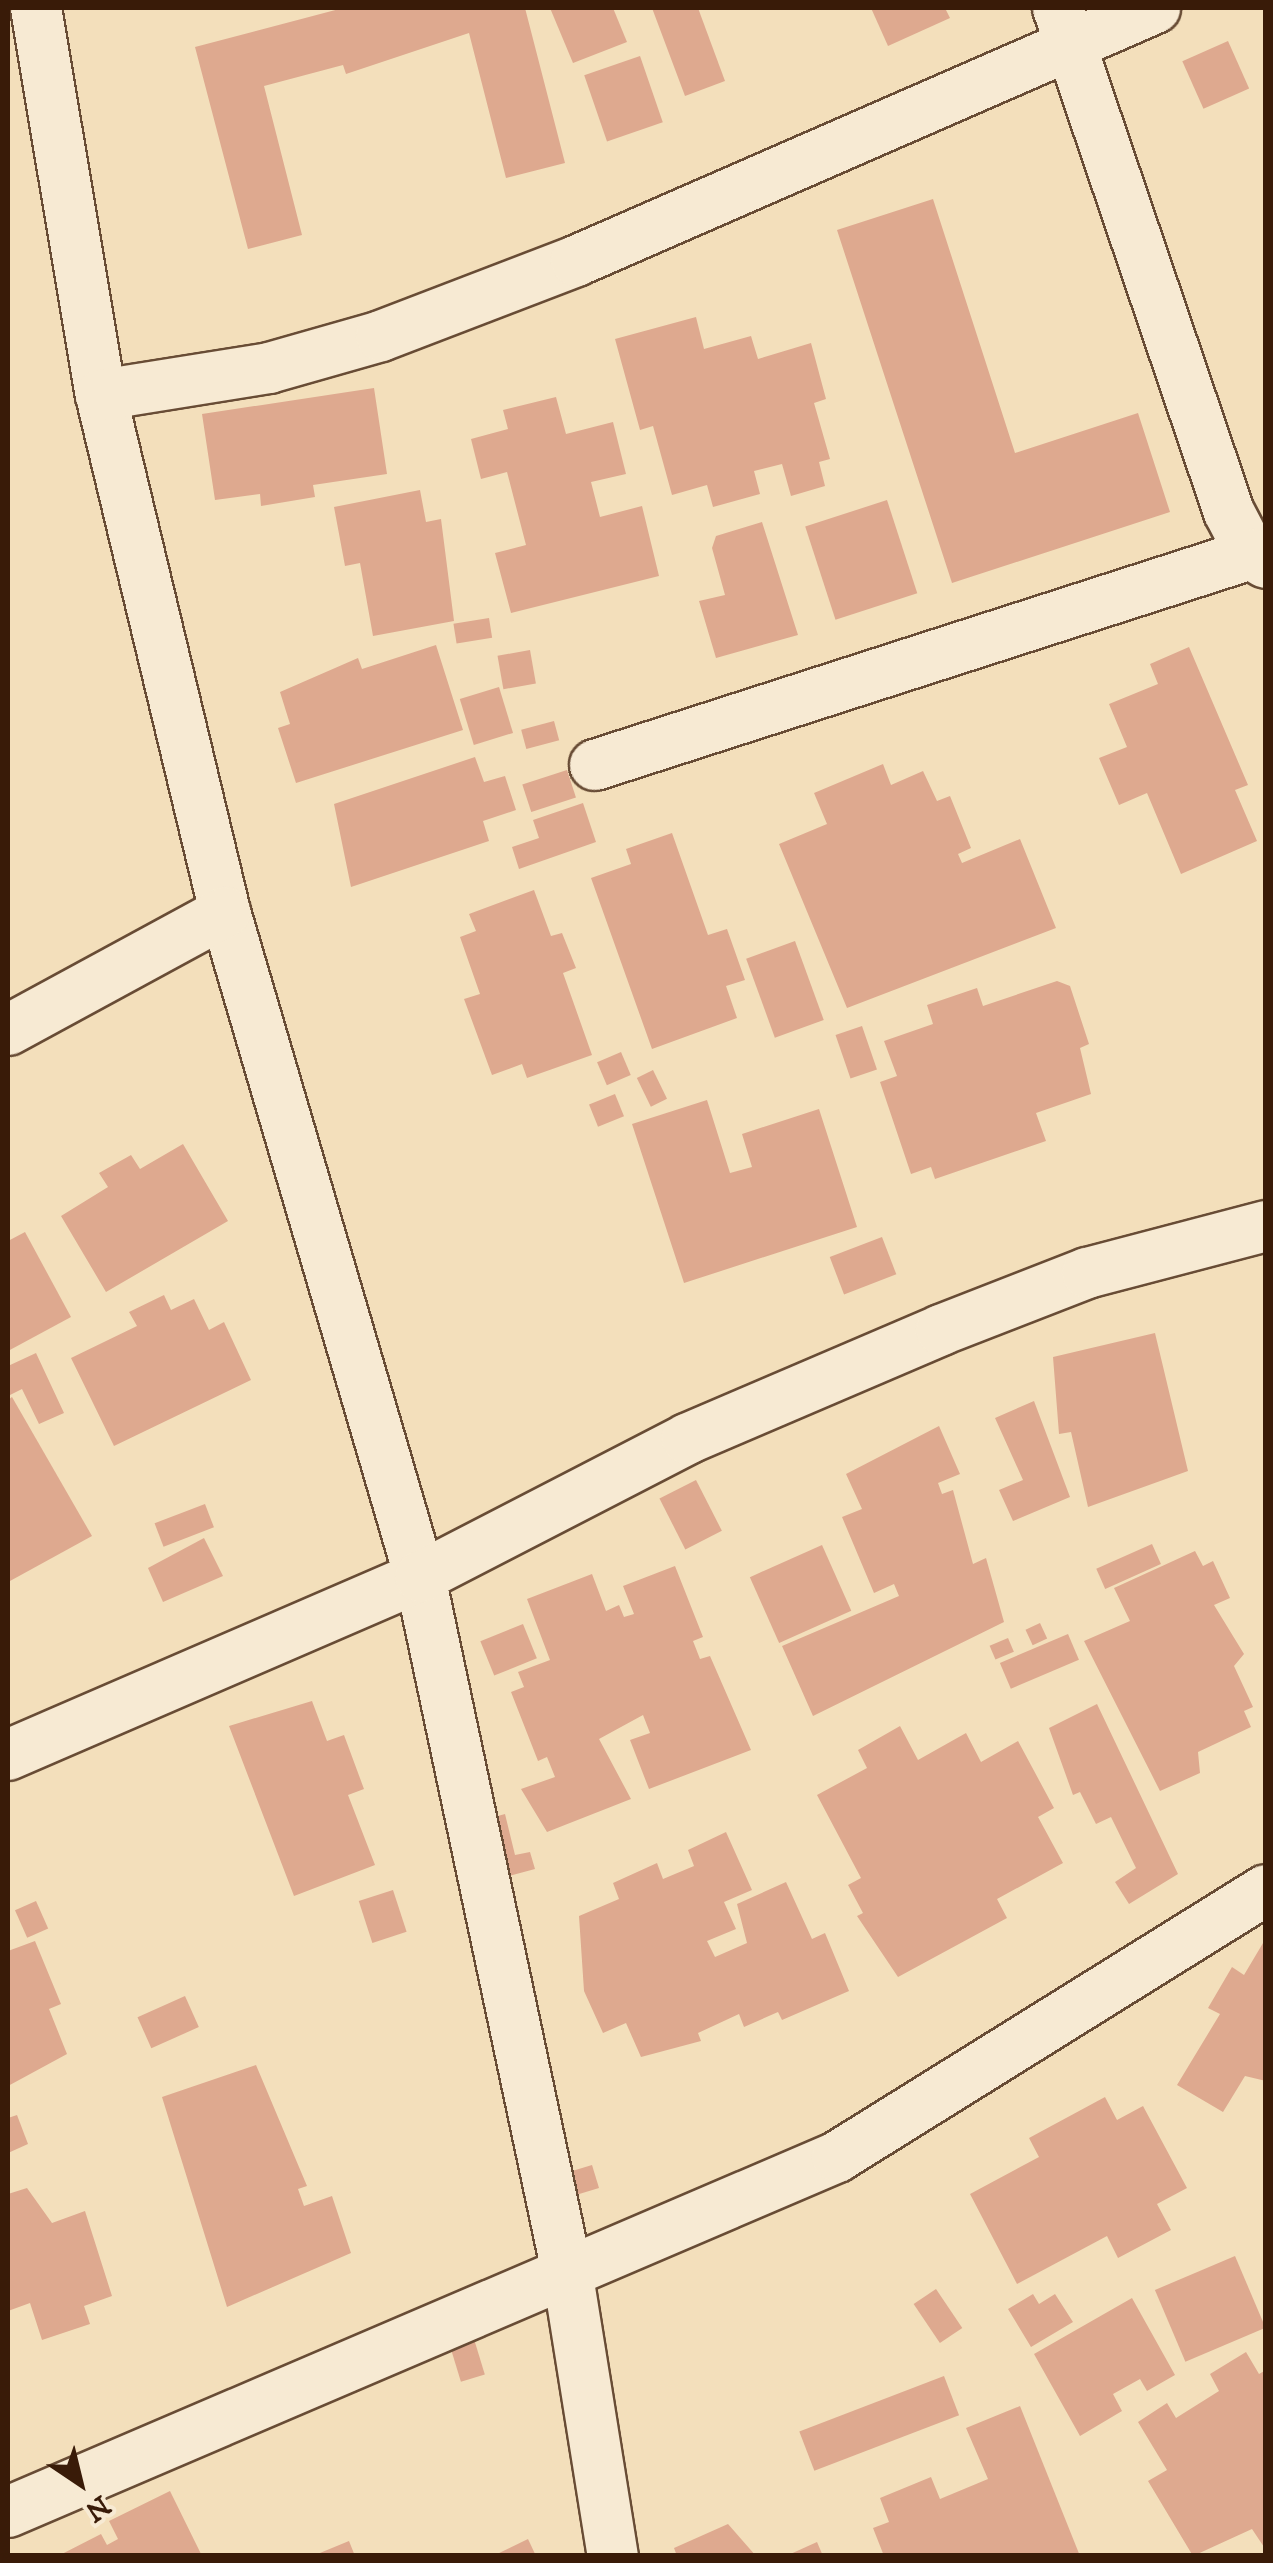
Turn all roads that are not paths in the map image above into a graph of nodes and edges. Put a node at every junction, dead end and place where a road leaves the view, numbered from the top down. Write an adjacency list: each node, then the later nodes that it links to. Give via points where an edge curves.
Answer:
1 (36, 8): 4 (street)
2 (1154, 8): 3 (street)
3 (1065, 24): 4 (street, via 576,262 381,336 268,368); 5 (street)
4 (101, 395): 7 (street)
5 (1258, 558): 6 (street)
6 (596, 764)
7 (225, 912): 8 (street); 10 (street)
8 (8, 1030)
9 (1266, 1226): 10 (street, via 1086,1273 940,1330 687,1439)
10 (420, 1577): 11 (street); 13 (street)
11 (8, 1755)
12 (1266, 1890): 13 (street, via 838,2157)
13 (568, 2276): 14 (street); 15 (street)
14 (8, 2512)
15 (613, 2556)

